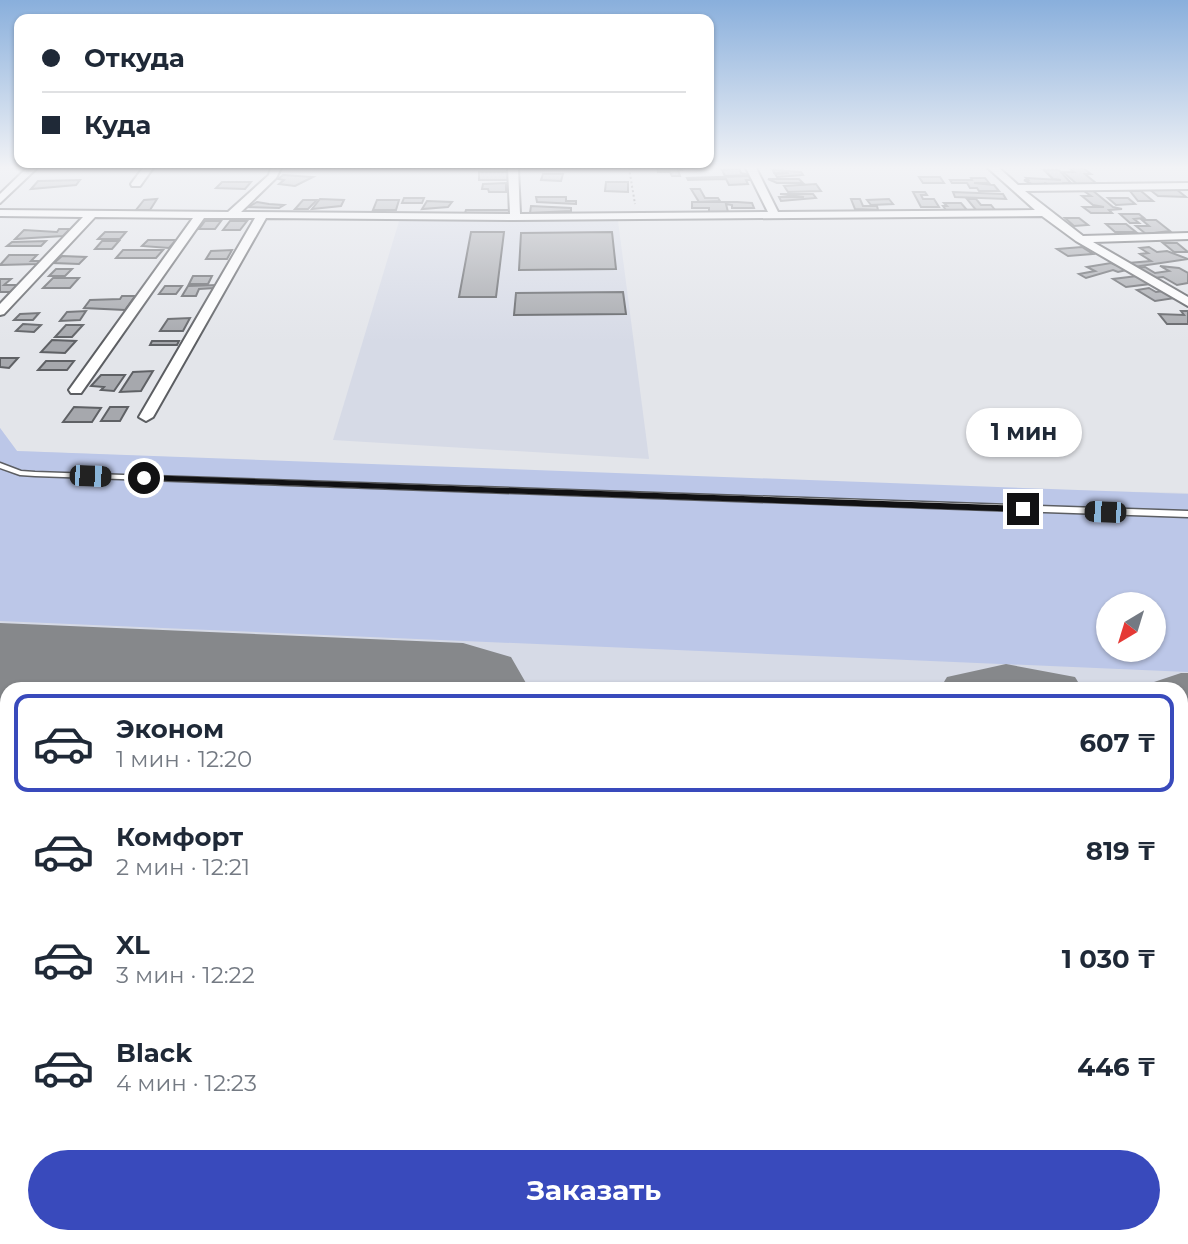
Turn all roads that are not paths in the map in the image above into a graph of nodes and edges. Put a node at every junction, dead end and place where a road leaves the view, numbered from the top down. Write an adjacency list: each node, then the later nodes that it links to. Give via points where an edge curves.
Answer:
1 (81, 226): 10 (street)
2 (192, 226): 11 (street)
3 (256, 226): 12 (street)
4 (1062, 226): 6 (street)
5 (1188, 236): 6 (street)
6 (1080, 239): 8 (street)
7 (1188, 288): 8 (street)
8 (1168, 289): 9 (street)
9 (1188, 302)
10 (0, 311)
11 (76, 390)
12 (146, 417)
13 (0, 465): 15 (lane)
14 (0, 472): 15 (lane)
15 (20, 473): 16 (lane)
16 (1188, 514)

